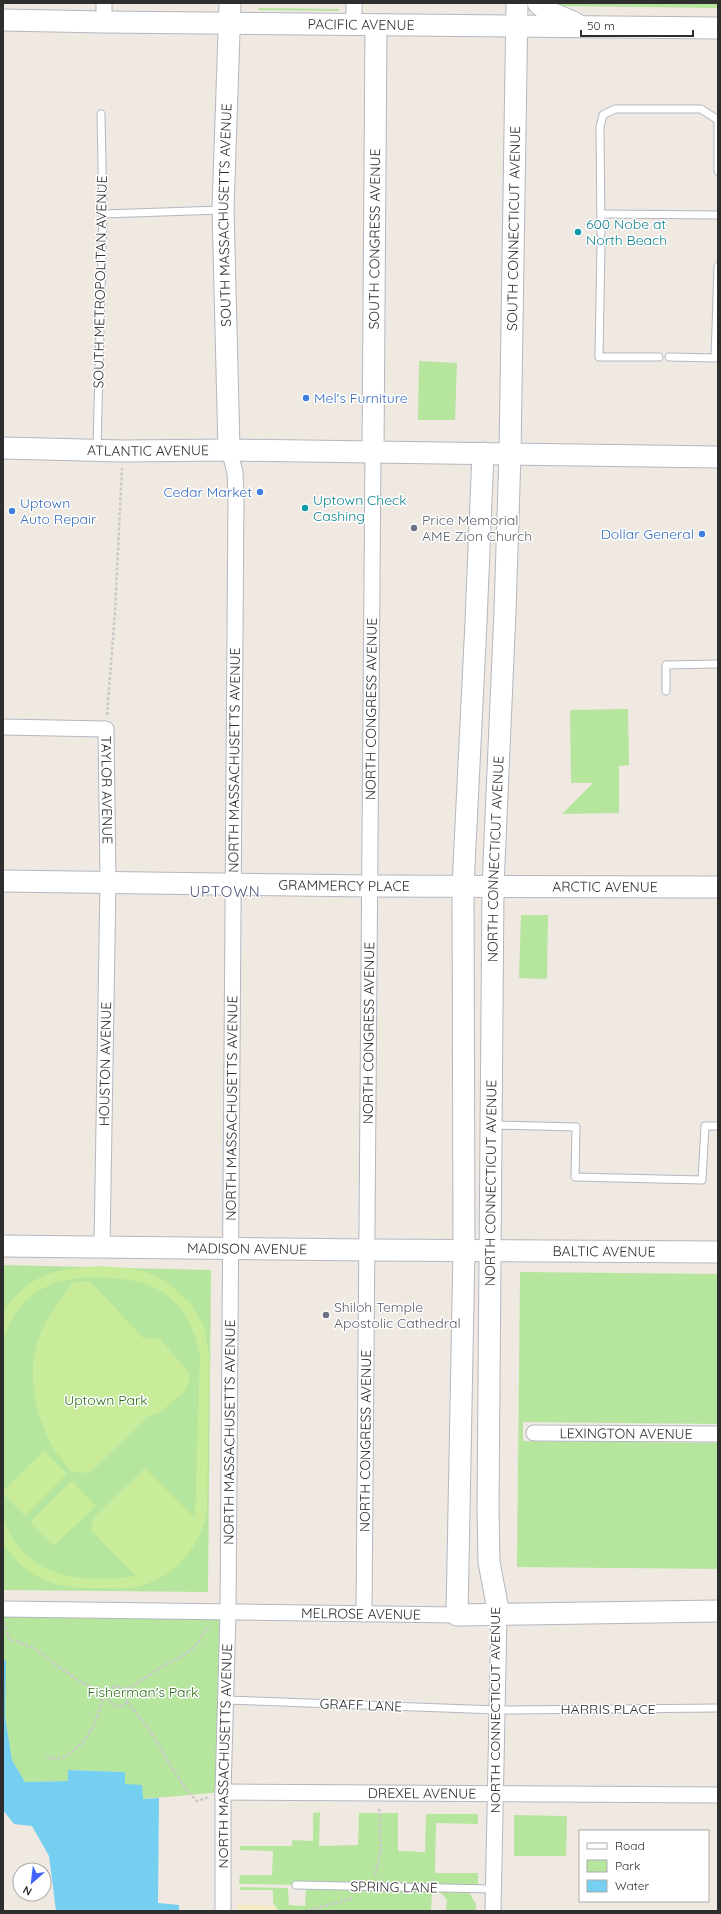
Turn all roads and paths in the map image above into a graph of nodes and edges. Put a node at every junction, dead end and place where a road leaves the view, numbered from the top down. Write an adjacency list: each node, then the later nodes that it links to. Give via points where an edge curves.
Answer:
1 (230, 3): 7 (street, SOUTH MASSACHUSETTS AVENUE)
2 (354, 3): 8 (street)
3 (517, 3): 10 (street, SOUTH CONNECTICUT AVENUE)
4 (538, 3): 11 (street, via 560,18)
5 (104, 13): 6 (street, PACIFIC AVENUE); 7 (street, PACIFIC AVENUE)
6 (3, 20)
7 (229, 24): 8 (street, PACIFIC AVENUE); 16 (street, SOUTH MASSACHUSETTS AVENUE)
8 (354, 24): 9 (street, PACIFIC AVENUE)
9 (376, 25): 10 (street, PACIFIC AVENUE); 29 (street, SOUTH CONGRESS AVENUE)
10 (517, 26): 11 (street, PACIFIC AVENUE); 31 (street, SOUTH CONNECTICUT AVENUE)
11 (591, 27): 12 (street, PACIFIC AVENUE)
12 (718, 28)
13 (101, 114): 17 (lane, SOUTH METROPOLITAN AVENUE)
14 (718, 120): 15 (lane); 18 (lane, via 701,109 615,109 602,115)
15 (718, 171)
16 (223, 209): 17 (lane); 26 (street, SOUTH MASSACHUSETTS AVENUE)
17 (103, 214): 27 (lane, SOUTH METROPOLITAN AVENUE)
18 (602, 214): 19 (lane); 20 (lane)
19 (718, 215)
20 (601, 234)
21 (601, 243): 23 (lane, via 600,357)
22 (718, 266): 24 (lane, via 715,358)
23 (659, 357)
24 (670, 358)
25 (3, 448): 27 (street, ATLANTIC AVENUE)
26 (229, 450): 28 (street, ATLANTIC AVENUE); 29 (street, ATLANTIC AVENUE); 39 (street, NORTH MASSACHUSETTS AVENUE, via 235,472 236,496)
27 (97, 451): 28 (street, ATLANTIC AVENUE)
28 (123, 451): 36 (path)
29 (373, 452): 30 (street, ATLANTIC AVENUE); 40 (street, NORTH CONGRESS AVENUE)
30 (483, 453): 31 (street, ATLANTIC AVENUE); 41 (street, NORTH CONNECTICUT AVENUE)
31 (510, 454): 32 (street, ATLANTIC AVENUE); 42 (street, NORTH CONNECTICUT AVENUE)
32 (718, 457)
33 (718, 664): 34 (lane, via 666,665)
34 (666, 690)
35 (3, 727): 36 (street, TAYLOR AVENUE)
36 (106, 729): 38 (street, TAYLOR AVENUE)
37 (3, 881): 38 (street, GRAMMERCY PLACE)
38 (108, 881): 39 (street, GRAMMERCY PLACE); 47 (street, HOUSTON AVENUE)
39 (233, 883): 40 (street, GRAMMERCY PLACE); 48 (street, NORTH MASSACHUSETTS AVENUE)
40 (370, 886): 41 (street, GRAMMERCY PLACE); 49 (street, NORTH CONGRESS AVENUE)
41 (463, 886): 42 (street, GRAMMERCY PLACE); 50 (street, NORTH CONNECTICUT AVENUE)
42 (492, 886): 43 (street, ARCTIC AVENUE); 44 (street, NORTH CONNECTICUT AVENUE)
43 (718, 887)
44 (491, 1125): 45 (lane, via 576,1127 575,1177 702,1180 705,1126); 51 (street, NORTH CONNECTICUT AVENUE)
45 (718, 1126)
46 (3, 1246): 47 (street, MADISON AVENUE)
47 (102, 1247): 48 (street, MADISON AVENUE)
48 (231, 1248): 49 (street, MADISON AVENUE); 57 (street, NORTH MASSACHUSETTS AVENUE)
49 (368, 1250): 50 (street, MADISON AVENUE); 58 (street, NORTH CONGRESS AVENUE)
50 (464, 1250): 51 (street, MADISON AVENUE); 59 (street, NORTH CONNECTICUT AVENUE)
51 (491, 1250): 52 (street, BALTIC AVENUE); 60 (street, NORTH CONNECTICUT AVENUE, via 489,1562)
52 (718, 1252)
53 (534, 1433): 54 (street, LEXINGTON AVENUE)
54 (718, 1434)
55 (3, 1609): 57 (street, MELROSE AVENUE)
56 (718, 1611): 60 (street, MELROSE AVENUE)
57 (228, 1612): 58 (street, MELROSE AVENUE); 62 (path, via 204,1632 199,1642 187,1653); 64 (street, NORTH MASSACHUSETTS AVENUE)
58 (364, 1614): 59 (street, MELROSE AVENUE)
59 (457, 1615): 60 (street, MELROSE AVENUE)
60 (498, 1615): 67 (street, NORTH CONNECTICUT AVENUE)
61 (3, 1620): 63 (path, via 9,1639 32,1647 79,1681)
62 (128, 1689): 63 (path, via 115,1686); 65 (path)
63 (103, 1693): 65 (path, via 112,1704 120,1707); 68 (path, via 101,1707 87,1736 62,1758)
64 (226, 1700): 67 (lane, GRAFF LANE); 69 (street, NORTH MASSACHUSETTS AVENUE)
65 (127, 1702): 69 (path, via 145,1725 176,1777 197,1801)
66 (718, 1708): 67 (lane, HARRIS PLACE)
67 (497, 1710): 71 (street, NORTH CONNECTICUT AVENUE)
68 (45, 1758)
69 (223, 1792): 70 (street, DREXEL AVENUE); 76 (street, NORTH MASSACHUSETTS AVENUE)
70 (378, 1793): 71 (street, DREXEL AVENUE); 74 (path, via 381,1850)
71 (495, 1793): 72 (street, DREXEL AVENUE); 75 (street, NORTH CONNECTICUT AVENUE)
72 (718, 1795)
73 (296, 1885): 74 (lane, SPRING LANE)
74 (371, 1886): 75 (lane, SPRING LANE); 77 (path, via 352,1898)
75 (493, 1889): 78 (street, NORTH CONNECTICUT AVENUE)
76 (223, 1911)
77 (306, 1911)
78 (493, 1911)

